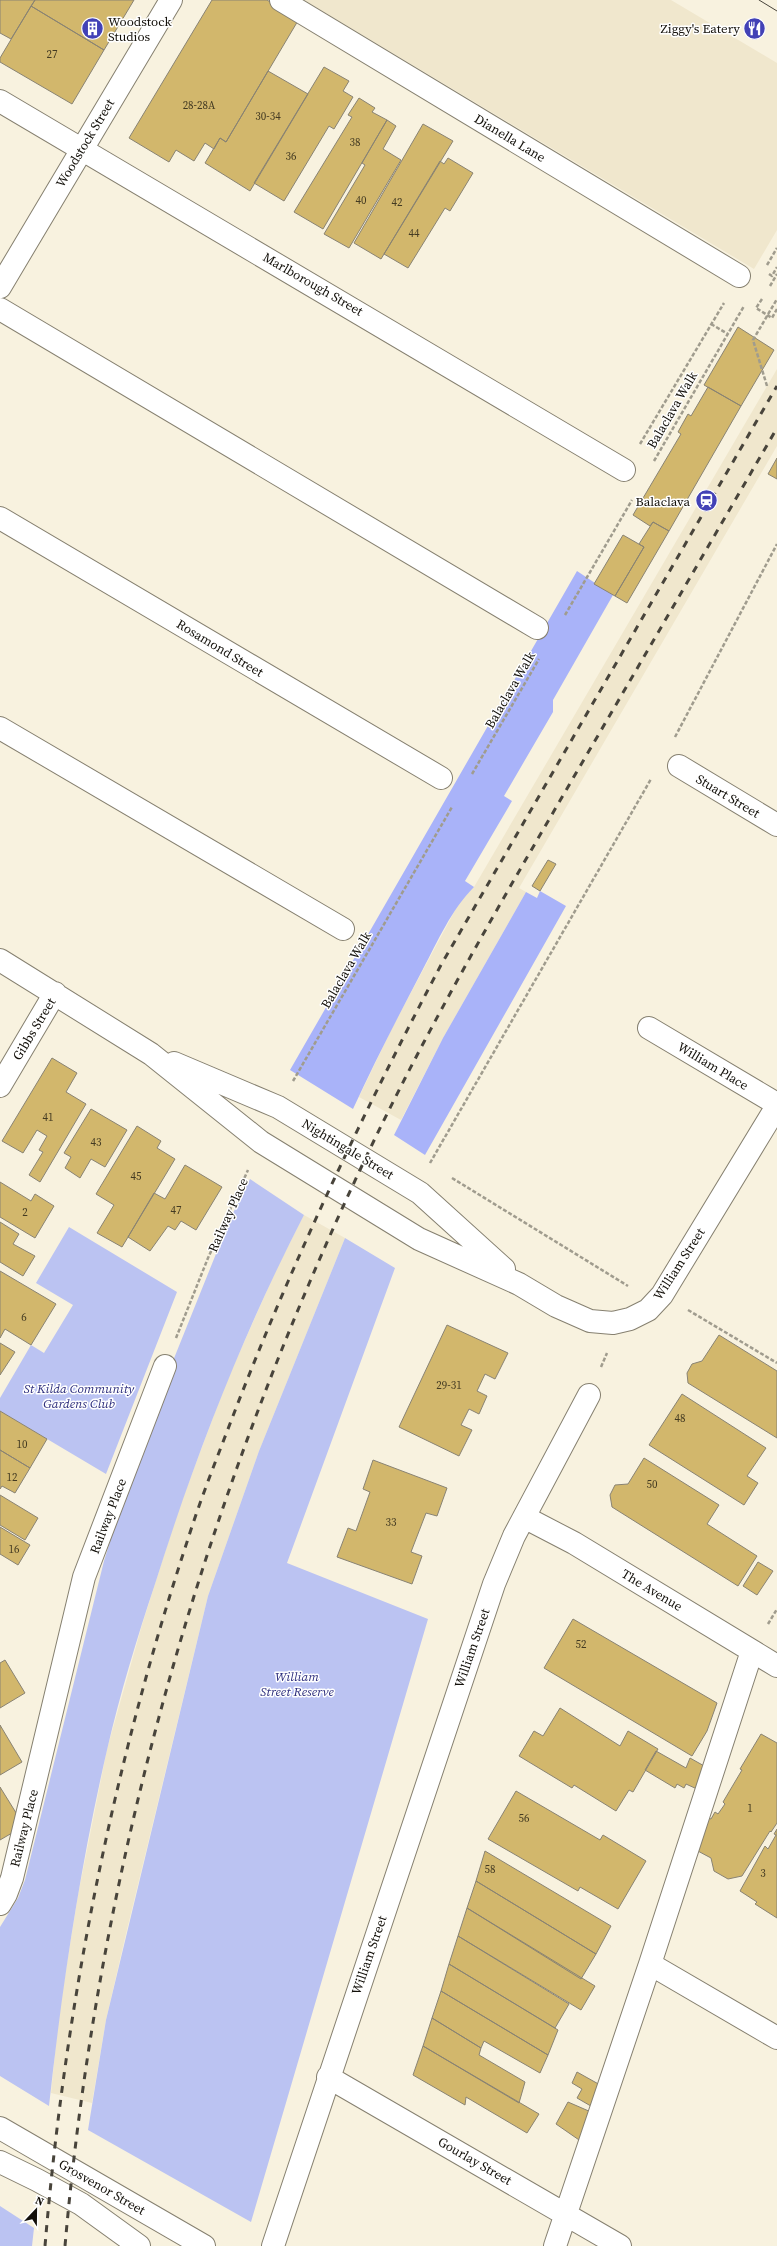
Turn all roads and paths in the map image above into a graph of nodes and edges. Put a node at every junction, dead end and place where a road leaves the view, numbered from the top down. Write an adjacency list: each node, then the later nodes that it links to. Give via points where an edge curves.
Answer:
1 (171, 0): 4 (street, Woodstock Street)
2 (281, 0): 9 (street, Dianella Lane)
3 (0, 100): 4 (street, Marlborough Street)
4 (82, 149): 11 (street, Woodstock Street); 23 (street, Marlborough Street)
5 (777, 248): 7 (path)
6 (777, 267): 10 (path)
7 (764, 271)
8 (777, 274): 12 (path)
9 (739, 276): 18 (path)
10 (772, 276)
11 (0, 287)
12 (769, 287)
13 (765, 294): 16 (path, via 756,308 772,318)
14 (777, 298): 20 (path, via 753,340)
15 (747, 300): 19 (path, Balaclava Walk)
16 (777, 308)
17 (0, 309): 28 (street)
18 (711, 324): 19 (path); 21 (path)
19 (728, 334): 22 (path, Balaclava Walk)
20 (767, 386)
21 (640, 444)
22 (650, 468)
23 (624, 470)
24 (635, 494): 27 (path)
25 (0, 518): 34 (street, Rosamond Street)
26 (777, 544): 31 (path)
27 (563, 617)
28 (537, 628)
29 (540, 658): 35 (path, Balaclava Walk)
30 (0, 728): 38 (street)
31 (672, 742)
32 (679, 766): 37 (street, Stuart Street)
33 (653, 776): 47 (path, via 430,1164)
34 (441, 778)
35 (469, 778)
36 (454, 804): 45 (path, Balaclava Walk)
37 (777, 825)
38 (343, 929)
39 (0, 960): 40 (street, Nightingale Street)
40 (55, 993): 42 (street, Nightingale Street); 43 (street, Gibbs Street)
41 (649, 1028): 44 (street, William Place)
42 (151, 1054): 45 (street, Nightingale Street); 46 (street, Nightingale Street)
43 (0, 1086)
44 (777, 1105): 50 (street, William Street)
45 (278, 1107): 49 (street, Nightingale Street, via 420,1193)
46 (261, 1142): 49 (street, Nightingale Street, via 420,1239); 53 (path, Railway Place, via 208,1258)
47 (436, 1168)
48 (450, 1177): 50 (path, via 630,1287 639,1284)
49 (519, 1284): 51 (street, Nightingale Street, via 581,1319 600,1323)
50 (662, 1295): 51 (street, William Street, via 648,1310); 52 (path)
51 (621, 1321): 54 (path)
52 (777, 1363)
53 (166, 1366): 58 (street, Railway Place, via 84,1577 12,1878)
54 (589, 1395): 55 (street, William Street)
55 (524, 1517): 56 (street, The Avenue, via 574,1543); 61 (street, William Street, via 494,1584)
56 (752, 1651): 57 (street, The Avenue); 59 (street)
57 (777, 1666)
58 (0, 1904)
59 (650, 1964): 60 (street); 64 (street)
60 (777, 2038)
61 (328, 2076): 64 (street, Gourlay Street); 67 (street, William Street)
62 (0, 2128): 66 (street, Grosvenor Street)
63 (0, 2162): 65 (street, Grosvenor Street, via 81,2204)
64 (565, 2213): 68 (street); 69 (street, Gourlay Street)
65 (139, 2246)
66 (204, 2246)
67 (274, 2246)
68 (555, 2246)
69 (620, 2246)

